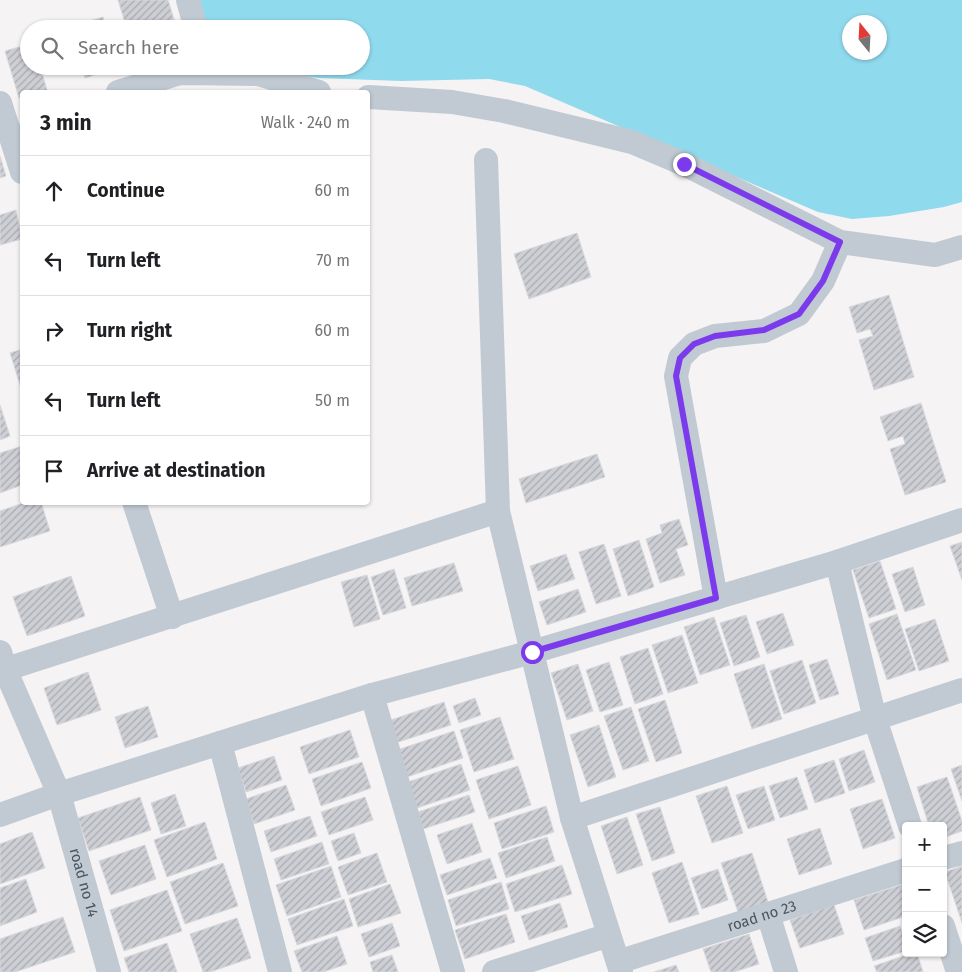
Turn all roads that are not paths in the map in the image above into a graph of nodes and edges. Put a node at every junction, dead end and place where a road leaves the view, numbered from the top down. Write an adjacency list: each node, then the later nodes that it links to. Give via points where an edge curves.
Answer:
1 (188, 0): 2 (street)
2 (194, 20)
3 (173, 75): 5 (street)
4 (261, 75): 6 (street)
5 (125, 90)
6 (312, 90)
7 (370, 96): 12 (street, via 452,102 504,111 632,142 684,164)
8 (0, 102): 9 (street)
9 (10, 126): 11 (street)
10 (486, 160): 15 (street)
11 (20, 164)
12 (840, 242): 13 (street, via 935,255); 18 (street, via 823,281 799,314 764,330 715,336 694,344 680,358 676,376)
13 (962, 247)
14 (135, 505): 19 (street)
15 (498, 512): 19 (street); 20 (street)
16 (962, 520): 17 (street)
17 (836, 562): 18 (street); 24 (street)
18 (716, 598): 20 (street)
19 (172, 617): 21 (street)
20 (532, 652): 23 (street); 28 (street)
21 (2, 664): 26 (street, road no 14)
22 (962, 690): 24 (street)
23 (372, 695): 25 (street); 39 (street)
24 (875, 719): 28 (street); 29 (street)
25 (220, 743): 26 (street); 38 (street)
26 (59, 794): 27 (street); 37 (street, road no 14)
27 (0, 815)
28 (572, 818): 34 (street)
29 (909, 822)
30 (962, 852): 31 (street)
31 (947, 857)
32 (902, 871): 33 (street, road no 23)
33 (768, 914): 36 (street, road no 23); 41 (street)
34 (609, 934): 36 (street); 40 (street)
35 (947, 938): 42 (street)
36 (619, 967)
37 (109, 972)
38 (280, 972)
39 (453, 972)
40 (494, 972)
41 (786, 972)
42 (958, 972)

